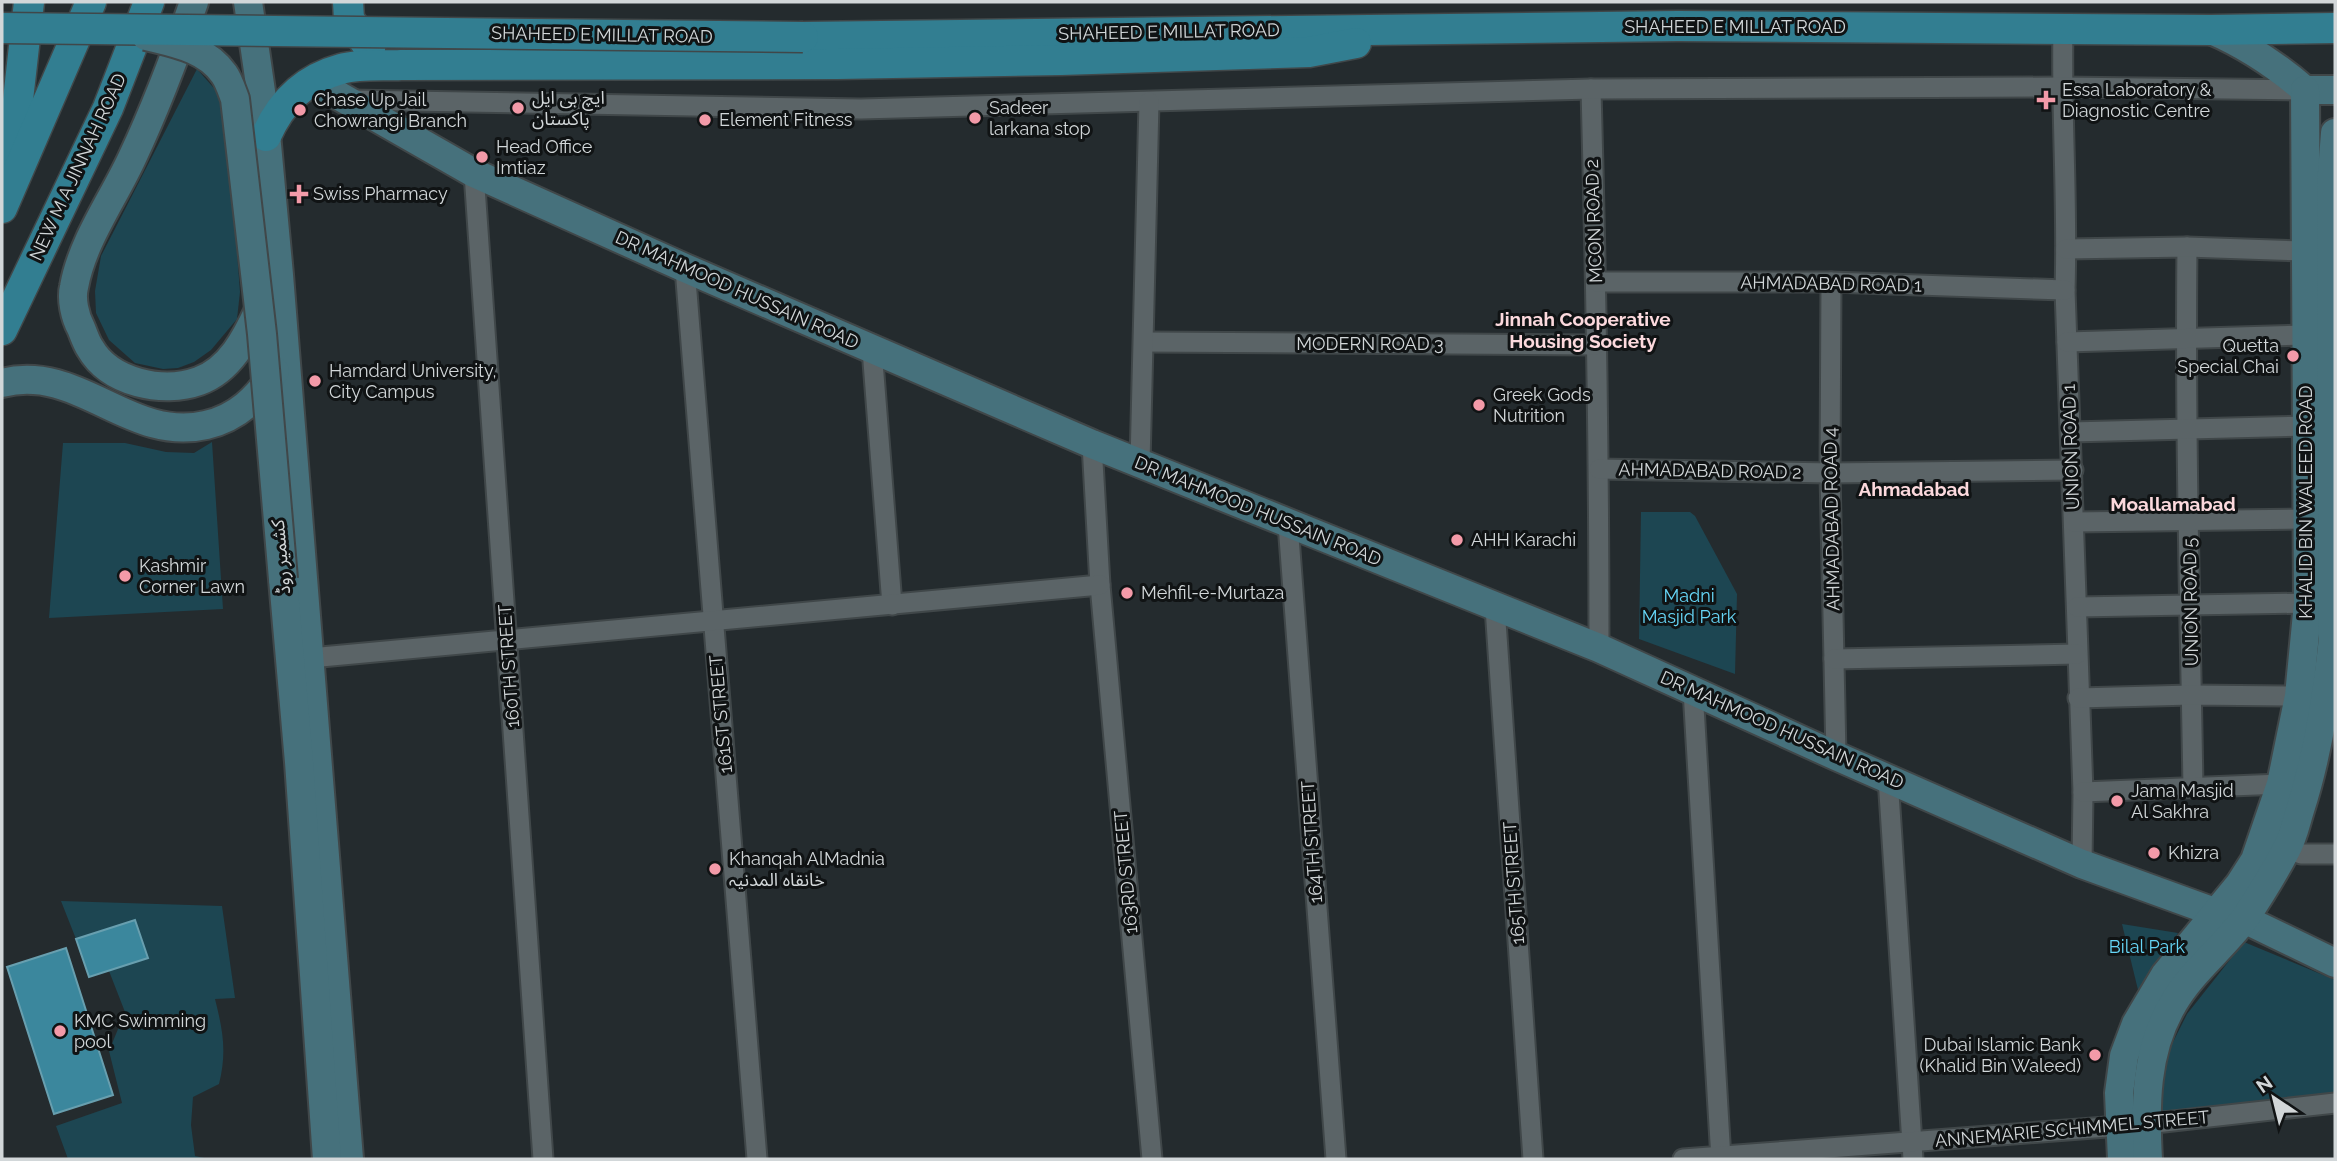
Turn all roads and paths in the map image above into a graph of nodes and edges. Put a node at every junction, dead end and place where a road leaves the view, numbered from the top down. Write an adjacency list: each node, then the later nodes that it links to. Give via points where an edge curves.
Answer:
1 (29, 2): 25 (main road)
2 (91, 2): 25 (main road)
3 (149, 2): 34 (main road, NEW M A JINNAH ROAD, via 108,108)
4 (194, 2): 33 (main road, via 169,76 86,250 73,289 76,319 91,350 106,365 149,386 175,387 201,381 226,363 243,344)
5 (248, 2): 22 (main road, کشمیر روڈ)
6 (348, 2): 13 (main road, via 349,19 371,50)
7 (2, 28): 10 (main road, SHAHEED E MILLAT ROAD, bridge)
8 (1432, 28): 10 (main road, SHAHEED E MILLAT ROAD, bridge, via 803,37); 11 (main road, SHAHEED E MILLAT ROAD); 13 (main road, via 1295,53 852,64)
9 (2335, 28): 12 (main road, SHAHEED E MILLAT ROAD)
10 (120, 29): 33 (main road, کشمیر روڈ, bridge, via 183,45 205,55 224,74 235,99)
11 (2063, 29): 12 (main road, SHAHEED E MILLAT ROAD); 15 (street, UNION ROAD 1)
12 (2211, 30): 17 (main road, via 2266,58)
13 (401, 65): 14 (main road, via 342,69)
14 (313, 81): 19 (main road, DR MAHMOOD HUSSAIN ROAD); 22 (main road, via 289,97)
15 (2062, 87): 16 (street); 17 (street); 27 (street, UNION ROAD 1)
16 (1591, 89): 20 (street); 30 (street, MCON ROAD 2)
17 (2305, 90): 18 (main road); 24 (main road, KHALID BIN WALEED ROAD)
18 (2335, 90)
19 (347, 100): 20 (street, via 861,109); 23 (main road, DR MAHMOOD HUSSAIN ROAD)
20 (1149, 102): 37 (street)
21 (2335, 133): 24 (main road)
22 (266, 136): 40 (main road, کشمیر روڈ)
23 (474, 173): 29 (main road, DR MAHMOOD HUSSAIN ROAD); 63 (street, 160TH STREET)
24 (2318, 186): 28 (main road, KHALID BIN WALEED ROAD); 35 (main road)
25 (5, 199)
26 (2187, 247): 27 (street); 28 (street); 36 (street, UNION ROAD 5)
27 (2066, 249): 32 (street, UNION ROAD 1)
28 (2304, 251): 35 (main road, KHALID BIN WALEED ROAD)
29 (685, 268): 41 (main road, DR MAHMOOD HUSSAIN ROAD); 61 (street, 161ST STREET)
30 (1597, 282): 31 (street, AHMADABAD ROAD 1); 39 (street, MCON ROAD 2)
31 (1831, 282): 32 (street, AHMADABAD ROAD 1); 50 (street, AHMADABAD ROAD 4)
32 (2065, 290): 38 (street, UNION ROAD 1)
33 (259, 310): 88 (main road, کشمیر روڈ, bridge, via 299,762)
34 (2, 330)
35 (2324, 331): 36 (street); 43 (main road, KHALID BIN WALEED ROAD); 51 (main road, KHALID BIN WALEED ROAD)
36 (2186, 338): 38 (street); 44 (street, UNION ROAD 5)
37 (1144, 342): 39 (street, MODERN ROAD 3); 47 (street)
38 (2067, 342): 45 (street, UNION ROAD 1)
39 (1595, 345): 48 (street, MCON ROAD 2)
40 (285, 349): 42 (main road, via 275,373 251,403 223,421 192,428 160,426 53,381 20,378); 66 (main road, کشمیر روڈ)
41 (872, 349): 46 (main road, DR MAHMOOD HUSSAIN ROAD); 58 (street)
42 (2, 383)
43 (2306, 426): 44 (street); 51 (main road, KHALID BIN WALEED ROAD)
44 (2186, 428): 45 (street); 52 (street, UNION ROAD 5)
45 (2071, 432): 49 (street, UNION ROAD 1)
46 (1092, 444): 47 (main road, DR MAHMOOD HUSSAIN ROAD); 55 (street, 163RD STREET)
47 (1140, 463): 54 (main road, DR MAHMOOD HUSSAIN ROAD)
48 (1599, 469): 50 (street, AHMADABAD ROAD 2); 64 (street, MCON ROAD 2)
49 (2073, 470): 50 (street, AHMADABAD ROAD 2); 53 (street, UNION ROAD 1)
50 (1830, 473): 67 (street, AHMADABAD ROAD 4)
51 (2324, 512): 52 (street); 56 (main road, KHALID BIN WALEED ROAD); 62 (main road, KHALID BIN WALEED ROAD)
52 (2190, 520): 53 (street); 57 (street, UNION ROAD 5)
53 (2074, 522): 60 (street, UNION ROAD 1)
54 (1288, 524): 59 (main road, DR MAHMOOD HUSSAIN ROAD); 93 (street, 164TH STREET)
55 (1100, 585): 58 (street); 92 (street, 163RD STREET)
56 (2308, 603): 57 (street); 70 (main road, KHALID BIN WALEED ROAD)
57 (2191, 604): 60 (street); 69 (street, UNION ROAD 5)
58 (892, 605): 61 (street)
59 (1495, 607): 64 (main road, DR MAHMOOD HUSSAIN ROAD); 94 (street, 165TH STREET)
60 (2077, 607): 65 (street, UNION ROAD 1)
61 (713, 622): 63 (street); 91 (street, 161ST STREET)
62 (2334, 638): 72 (main road, KHALID BIN WALEED ROAD)
63 (508, 640): 66 (street); 90 (street, 160TH STREET)
64 (1599, 648): 68 (main road, DR MAHMOOD HUSSAIN ROAD)
65 (2077, 654): 67 (street); 71 (street, UNION ROAD 1)
66 (310, 658): 89 (main road, کشمیر روڈ)
67 (1834, 659): 73 (street, AHMADABAD ROAD 4)
68 (1693, 690): 73 (main road, DR MAHMOOD HUSSAIN ROAD); 87 (street)
69 (2191, 695): 70 (street); 71 (street); 76 (street, UNION ROAD 5)
70 (2299, 696): 75 (main road, KHALID BIN WALEED ROAD)
71 (2078, 698): 77 (street, UNION ROAD 1)
72 (2327, 738): 78 (main road, KHALID BIN WALEED ROAD)
73 (1836, 756): 74 (main road, DR MAHMOOD HUSSAIN ROAD)
74 (1888, 778): 80 (main road, DR MAHMOOD HUSSAIN ROAD); 86 (street)
75 (2281, 784): 76 (street); 81 (main road, KHALID BIN WALEED ROAD, via 2255,860)
76 (2193, 788): 77 (street)
77 (2083, 793): 80 (street, UNION ROAD 1)
78 (2288, 849): 79 (street, via 2301,854); 82 (main road, KHALID BIN WALEED ROAD)
79 (2335, 854)
80 (2082, 864): 81 (main road, DR MAHMOOD HUSSAIN ROAD)
81 (2217, 913): 85 (main road, KHALID BIN WALEED ROAD, via 2165,975 2136,1024 2124,1056 2119,1093)
82 (2244, 919): 83 (main road); 85 (main road, KHALID BIN WALEED ROAD, via 2173,1002 2161,1027)
83 (2335, 963)
84 (2335, 1103): 85 (street, ANNEMARIE SCHIMMEL STREET)
85 (2133, 1124): 86 (street, ANNEMARIE SCHIMMEL STREET); 96 (main road, KHALID BIN WALEED ROAD); 97 (main road, KHALID BIN WALEED ROAD)
86 (1912, 1151): 87 (street, ANNEMARIE SCHIMMEL STREET)
87 (1721, 1158): 95 (street, ANNEMARIE SCHIMMEL STREET)
88 (327, 1159)
89 (349, 1159)
90 (543, 1159)
91 (757, 1159)
92 (1152, 1159)
93 (1336, 1159)
94 (1533, 1159)
95 (1684, 1159)
96 (2122, 1159)
97 (2148, 1159)

